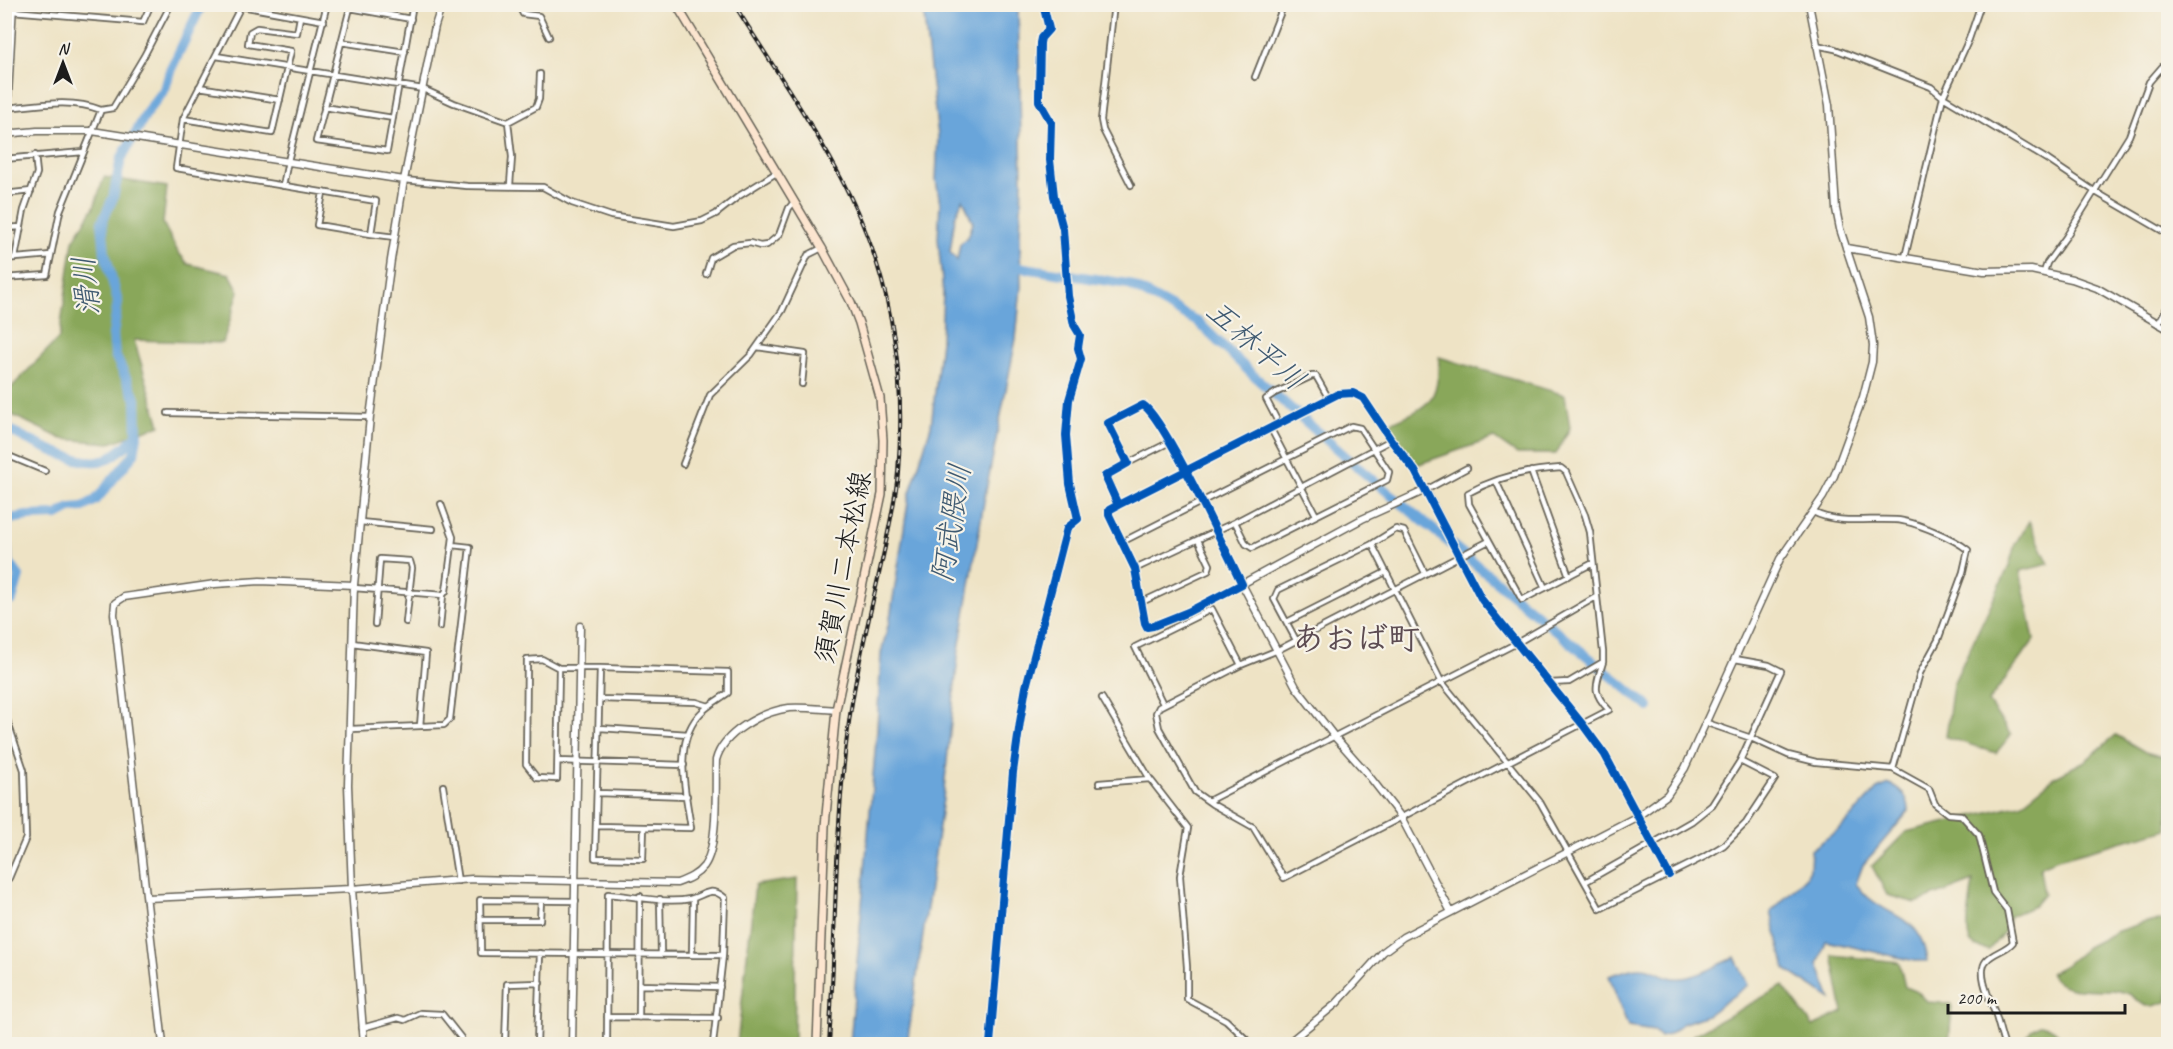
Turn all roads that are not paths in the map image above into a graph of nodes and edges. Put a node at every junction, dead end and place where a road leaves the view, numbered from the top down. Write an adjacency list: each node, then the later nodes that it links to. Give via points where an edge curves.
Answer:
1 (37, 4): 15 (street)
2 (151, 4): 15 (street, via 143,21)
3 (171, 4): 37 (street, via 113,108)
4 (327, 4): 18 (street)
5 (414, 4): 17 (street)
6 (442, 4): 32 (street)
7 (518, 4): 19 (street, via 522,14 539,16)
8 (676, 4): 48 (main road, 須賀川二本松線)
9 (1114, 4): 51 (street, via 1101,120)
10 (1284, 4): 29 (street)
11 (1809, 4): 21 (street)
12 (1981, 4): 33 (street)
13 (350, 6): 17 (street); 20 (street)
14 (12, 8): 15 (street); 36 (street)
15 (37, 13)
16 (300, 17): 18 (street); 23 (street, via 241,6); 25 (street, via 297,33 257,28 250,32 248,44 291,51)
17 (411, 19): 22 (street)
18 (324, 21): 26 (street)
19 (549, 37)
20 (341, 42): 22 (street); 28 (street)
21 (1816, 45): 33 (street, via 1919,81); 64 (street, via 1829,105 1834,196)
22 (405, 52): 30 (street)
23 (216, 56): 25 (street); 31 (street)
24 (2169, 60): 54 (street, via 2149,82 2129,136)
25 (288, 68): 26 (street); 34 (street)
26 (310, 72): 28 (street); 47 (street)
27 (540, 74): 40 (street, via 536,107)
28 (332, 75): 30 (street); 35 (street)
29 (1255, 77)
30 (399, 86): 32 (street); 38 (street)
31 (199, 87): 34 (street); 39 (street)
32 (423, 89): 40 (street); 49 (street)
33 (1943, 97): 54 (street); 66 (street)
34 (280, 100): 39 (street, via 272,133)
35 (324, 107): 38 (street); 38 (street, via 316,141 387,151)
36 (8, 108): 37 (street, via 54,103); 42 (street)
37 (101, 110): 41 (street)
38 (393, 118)
39 (183, 119): 43 (street)
40 (508, 122): 50 (street)
41 (93, 131): 42 (street); 43 (street); 44 (street)
42 (5, 134)
43 (180, 144): 47 (street); 52 (street, via 176,168)
44 (83, 152): 45 (street); 65 (street, via 60,211)
45 (35, 155): 46 (street); 53 (street, via 37,173)
46 (4, 159)
47 (288, 161): 49 (street); 52 (street)
48 (776, 172): 50 (street, via 709,218 674,226 611,216 572,203 543,187); 57 (main road, 須賀川二本松線)
49 (404, 180): 50 (street, via 467,186); 62 (street)
50 (510, 185)
51 (1131, 185)
52 (284, 186): 55 (street)
53 (31, 191): 56 (street); 58 (street)
54 (2094, 191): 61 (street); 69 (street)
55 (323, 193): 60 (street, via 376,201); 60 (street, via 317,225)
56 (4, 194)
57 (794, 202): 63 (main road, 須賀川二本松線); 70 (street, via 779,235 767,245 733,245 711,258)
58 (21, 226): 59 (street); 67 (street)
59 (4, 228)
60 (371, 234): 62 (street)
61 (2169, 234)
62 (395, 237): 79 (street)
63 (822, 248): 75 (street, via 808,255 782,311); 146 (main road, 須賀川二本松線, via 860,323 880,398 883,440 878,519)
64 (1846, 248): 66 (street); 99 (street, via 1869,317 1874,354 1844,452)
65 (51, 255): 67 (street); 71 (street, via 47,275)
66 (1905, 257): 69 (street, via 1984,270)
67 (15, 258): 68 (street)
68 (4, 259)
69 (2044, 272): 73 (street, via 2097,288)
70 (706, 274)
71 (4, 278)
72 (2169, 306): 73 (street)
73 (2158, 324): 74 (street)
74 (2169, 329)
75 (757, 347): 76 (street, via 805,354); 88 (street, via 710,395)
76 (802, 384)
77 (1329, 399): 80 (street); 80 (street, via 1316,376 1275,393 1266,399); 82 (street, via 1346,393 1360,396)
78 (168, 413): 79 (street)
79 (370, 417): 101 (street)
80 (1279, 424): 81 (street)
81 (1271, 429): 86 (street); 92 (street)
82 (1391, 440): 84 (street); 95 (street)
83 (1170, 442): 87 (street); 87 (street, via 1150,409 1143,405 1110,421 1108,425); 92 (street)
84 (1374, 449): 86 (street, via 1360,428 1351,426); 94 (street); 100 (street, via 1389,472 1387,480)
85 (4, 454): 90 (street)
86 (1287, 458): 94 (street); 96 (street)
87 (1128, 463): 98 (street, via 1105,476)
88 (683, 464)
89 (1467, 468): 95 (street)
90 (45, 471)
91 (1530, 471): 93 (street); 111 (street, via 1560,468 1566,472 1588,524); 115 (street)
92 (1186, 472): 96 (street); 98 (street)
93 (1496, 481): 106 (street, via 1467,494); 119 (street)
94 (1301, 488): 100 (street); 102 (street)
95 (1426, 490): 110 (street); 116 (street, via 1362,519)
96 (1201, 503): 104 (street); 107 (street)
97 (441, 504): 109 (street, via 453,537)
98 (1118, 505): 107 (street, via 1108,513)
99 (1813, 512): 134 (street, via 1780,559); 162 (street, via 1839,519 1911,522 1968,550 1938,640 1920,673)
100 (1316, 515): 102 (street, via 1252,548)
101 (360, 522): 103 (street); 117 (street)
102 (1235, 522): 104 (street)
103 (433, 529)
104 (1216, 531): 105 (street); 116 (street)
105 (1197, 540): 112 (street); 124 (street, via 1210,565 1208,571)
106 (1489, 541): 110 (street); 119 (street, via 1522,600)
107 (1122, 542): 112 (street)
108 (1372, 544): 113 (street); 114 (street, via 1402,530); 126 (street, via 1278,590 1274,599)
109 (452, 545): 122 (street, via 446,591); 150 (street, via 470,547 450,719 444,725)
110 (1459, 556): 114 (street); 132 (street, via 1482,600)
111 (1593, 563): 115 (street); 123 (street)
112 (1135, 569): 124 (street)
113 (1386, 572): 118 (street); 126 (street)
114 (1425, 573): 118 (street)
115 (1569, 576): 119 (street)
116 (1242, 584): 124 (street, via 1151,627 1145,623); 133 (street)
117 (354, 586): 120 (street); 131 (street); 182 (street, via 260,581 215,584 124,597 116,603 115,625)
118 (1394, 588): 130 (street); 140 (street)
119 (1545, 588)
120 (378, 590): 121 (street); 121 (street, via 380,559 410,561); 127 (street)
121 (410, 593): 122 (street); 125 (street)
122 (442, 595): 129 (street)
123 (1596, 597): 132 (street); 135 (street)
124 (1142, 602)
125 (406, 622)
126 (1287, 622): 130 (street)
127 (375, 624)
128 (580, 626): 139 (street)
129 (440, 627)
130 (1296, 640): 133 (street)
131 (352, 643): 150 (street, via 426,653); 152 (street)
132 (1515, 644): 140 (street); 141 (street)
133 (1278, 650): 136 (street); 154 (street, via 1296,687)
134 (1735, 659): 148 (street); 155 (street, via 1780,671)
135 (1603, 662): 141 (street, via 1569,682); 149 (street, via 1595,688 1599,700 1609,710)
136 (1241, 665): 144 (street); 144 (street, via 1212,609 1135,647)
137 (559, 668): 139 (street); 156 (street); 156 (street, via 542,659 527,660 526,764 537,778 557,778)
138 (600, 668): 139 (street); 143 (street); 145 (street, via 728,672 728,693)
139 (579, 669): 157 (street)
140 (1441, 681): 154 (street); 160 (street)
141 (1549, 683): 149 (street)
142 (1102, 698): 163 (street)
143 (600, 699): 145 (street, via 696,702); 151 (street)
144 (1163, 704): 168 (street, via 1156,713 1159,728 1195,792)
145 (709, 706): 153 (street)
146 (836, 710): 178 (street, via 788,708 728,737 716,760 713,847 693,877 677,883); 211 (main road, 須賀川二本松線, via 825,826)
147 (4, 711): 176 (street, via 25,782 26,838)
148 (1707, 723): 155 (street); 169 (street, via 1685,768 1666,795)
149 (1583, 724): 160 (street); 169 (street)
150 (420, 726): 152 (street)
151 (600, 728): 153 (street); 158 (street)
152 (351, 729): 180 (street, via 348,785)
153 (688, 734): 161 (street)
154 (1334, 736): 168 (street); 170 (street)
155 (1751, 738): 159 (street); 162 (street, via 1788,755 1816,762)
156 (558, 761): 157 (street)
157 (578, 761): 158 (street); 178 (street)
158 (599, 761): 161 (street); 166 (street)
159 (1740, 761): 173 (street, via 1720,796 1704,813); 175 (street, via 1775,779 1746,823 1724,845)
160 (1509, 762): 170 (street); 174 (street, via 1540,802)
161 (684, 765): 167 (street)
162 (1893, 769): 214 (street, via 1929,789 1935,804 1948,814 1961,815 1979,835 1993,892 2007,910 2013,942 1983,967 1985,988)
163 (1150, 779): 164 (street); 212 (street, via 1189,832 1180,876 1187,999 1226,1020)
164 (1100, 783)
165 (443, 786): 177 (street)
166 (598, 793): 167 (street); 171 (street)
167 (687, 796): 172 (street, via 691,828)
168 (1208, 801): 170 (street, via 1253,827 1284,878)
169 (1638, 816): 173 (street); 174 (street)
170 (1401, 817): 187 (street)
171 (597, 826): 172 (street); 172 (street, via 595,858 643,859)
172 (644, 827)
173 (1653, 844): 175 (street); 179 (street)
174 (1568, 853): 179 (street); 187 (street)
175 (1669, 875): 179 (street, via 1600,909)
176 (9, 878)
177 (458, 881): 178 (street); 180 (street)
178 (575, 881): 186 (street)
179 (1585, 882)
180 (352, 889): 182 (street); 202 (street)
181 (640, 896): 184 (street); 191 (street); 193 (street, via 608,894)
182 (147, 898): 204 (street)
183 (693, 898): 184 (street); 194 (street); 195 (street, via 705,891 725,898)
184 (660, 899): 192 (street)
185 (541, 901): 186 (street); 188 (street, via 540,920); 188 (street, via 480,900)
186 (576, 901): 190 (street)
187 (1451, 912): 213 (street, via 1383,952 1337,1003)
188 (480, 920): 189 (street, via 481,952)
189 (540, 953): 190 (street); 196 (street)
190 (574, 954): 193 (street); 208 (street)
191 (640, 954): 192 (street); 193 (street); 197 (street)
192 (661, 954): 194 (street)
193 (607, 955): 199 (street)
194 (692, 955): 195 (street)
195 (723, 955): 198 (street)
196 (540, 983): 206 (street, via 507,984); 207 (street)
197 (640, 985): 198 (street); 200 (street)
198 (720, 987): 201 (street)
199 (607, 1017): 200 (street); 209 (street)
200 (639, 1018): 201 (street)
201 (718, 1018): 210 (street)
202 (362, 1028): 203 (street, via 430,1012 442,1014); 205 (street)
203 (461, 1038)
204 (163, 1044)
205 (364, 1044)
206 (505, 1044)
207 (537, 1044)
208 (572, 1044)
209 (607, 1044)
210 (713, 1044)
211 (817, 1044)
212 (1251, 1044)
213 (1287, 1044)
214 (2004, 1044)

